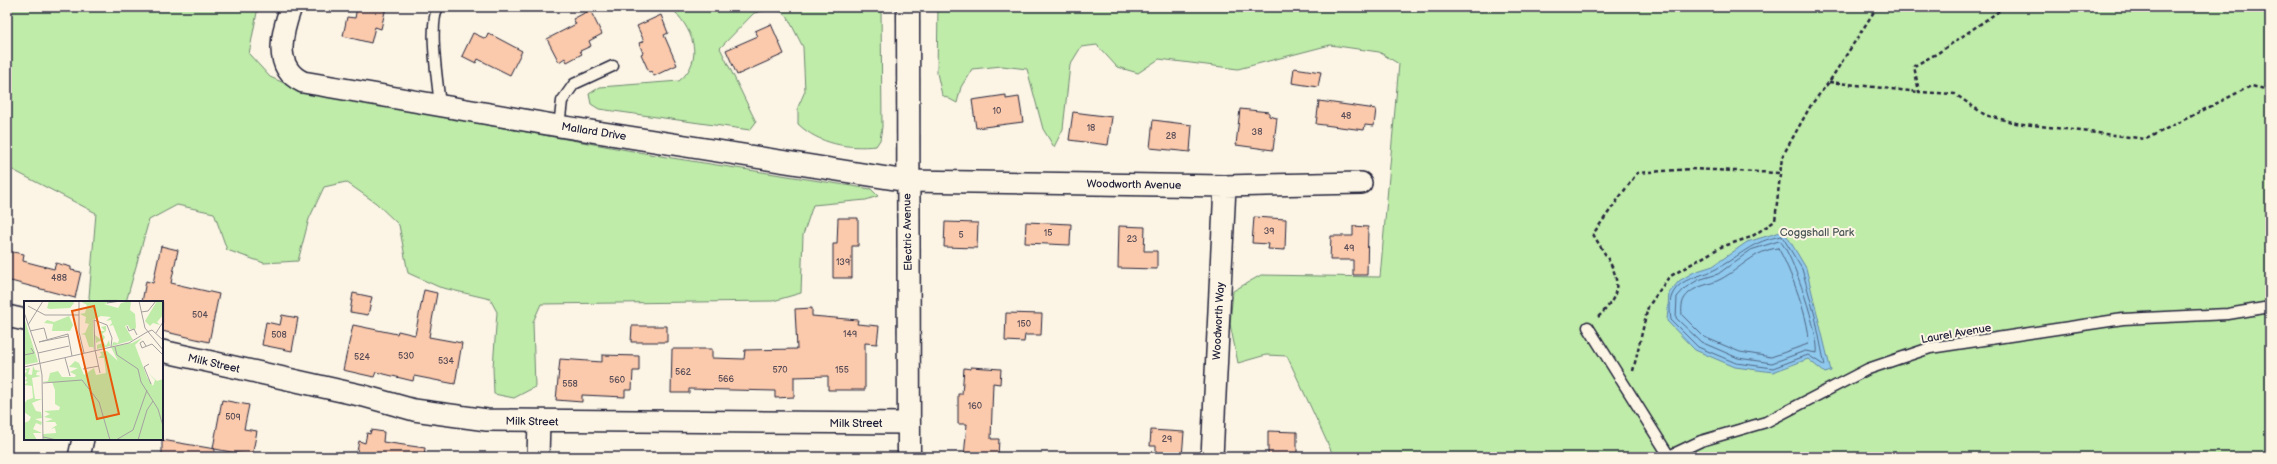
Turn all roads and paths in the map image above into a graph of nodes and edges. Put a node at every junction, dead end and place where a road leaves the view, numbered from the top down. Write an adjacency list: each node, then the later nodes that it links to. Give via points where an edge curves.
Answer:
1 (291, 7): 10 (street, Mallard Drive, via 282,48 283,60 294,78 312,85)
2 (438, 7): 10 (lane, via 434,14 433,30)
3 (908, 7): 13 (main road, Electric Avenue)
4 (1877, 7): 7 (path)
5 (2005, 7): 9 (path, via 1938,54 1914,66)
6 (612, 66): 11 (lane, via 574,84 562,101)
7 (1829, 82): 9 (path); 12 (path, via 1812,105 1782,157)
8 (2270, 90): 9 (path, via 2251,86 2146,139 2016,123 1985,115 1955,94)
9 (1919, 92)
10 (440, 106): 11 (street, Mallard Drive)
11 (559, 126): 13 (street, Mallard Drive)
12 (1780, 173): 19 (path, via 1692,169 1637,173 1593,234 1618,284 1615,298 1608,309); 21 (path, via 1775,221 1751,237 1721,246 1669,277 1648,306)
13 (907, 181): 15 (street, Woodworth Avenue); 23 (main road, Electric Avenue)
14 (1361, 183): 15 (street, Woodworth Avenue)
15 (1225, 186): 29 (street, Woodworth Way)
16 (2270, 307): 25 (lane, Laurel Avenue, via 2228,314 2123,319 1930,348 1868,369 1766,422 1701,441)
17 (7, 316): 18 (street)
18 (24, 320)
19 (1588, 327): 21 (lane)
20 (163, 351): 22 (street, Milk Street, via 433,413 487,420)
21 (1629, 392): 25 (lane)
22 (539, 421): 23 (street, Milk Street); 27 (street)
23 (909, 423): 28 (main road, Electric Avenue)
24 (83, 440): 26 (street)
25 (1668, 456)
26 (79, 457)
27 (538, 457)
28 (909, 457)
29 (1212, 457)

